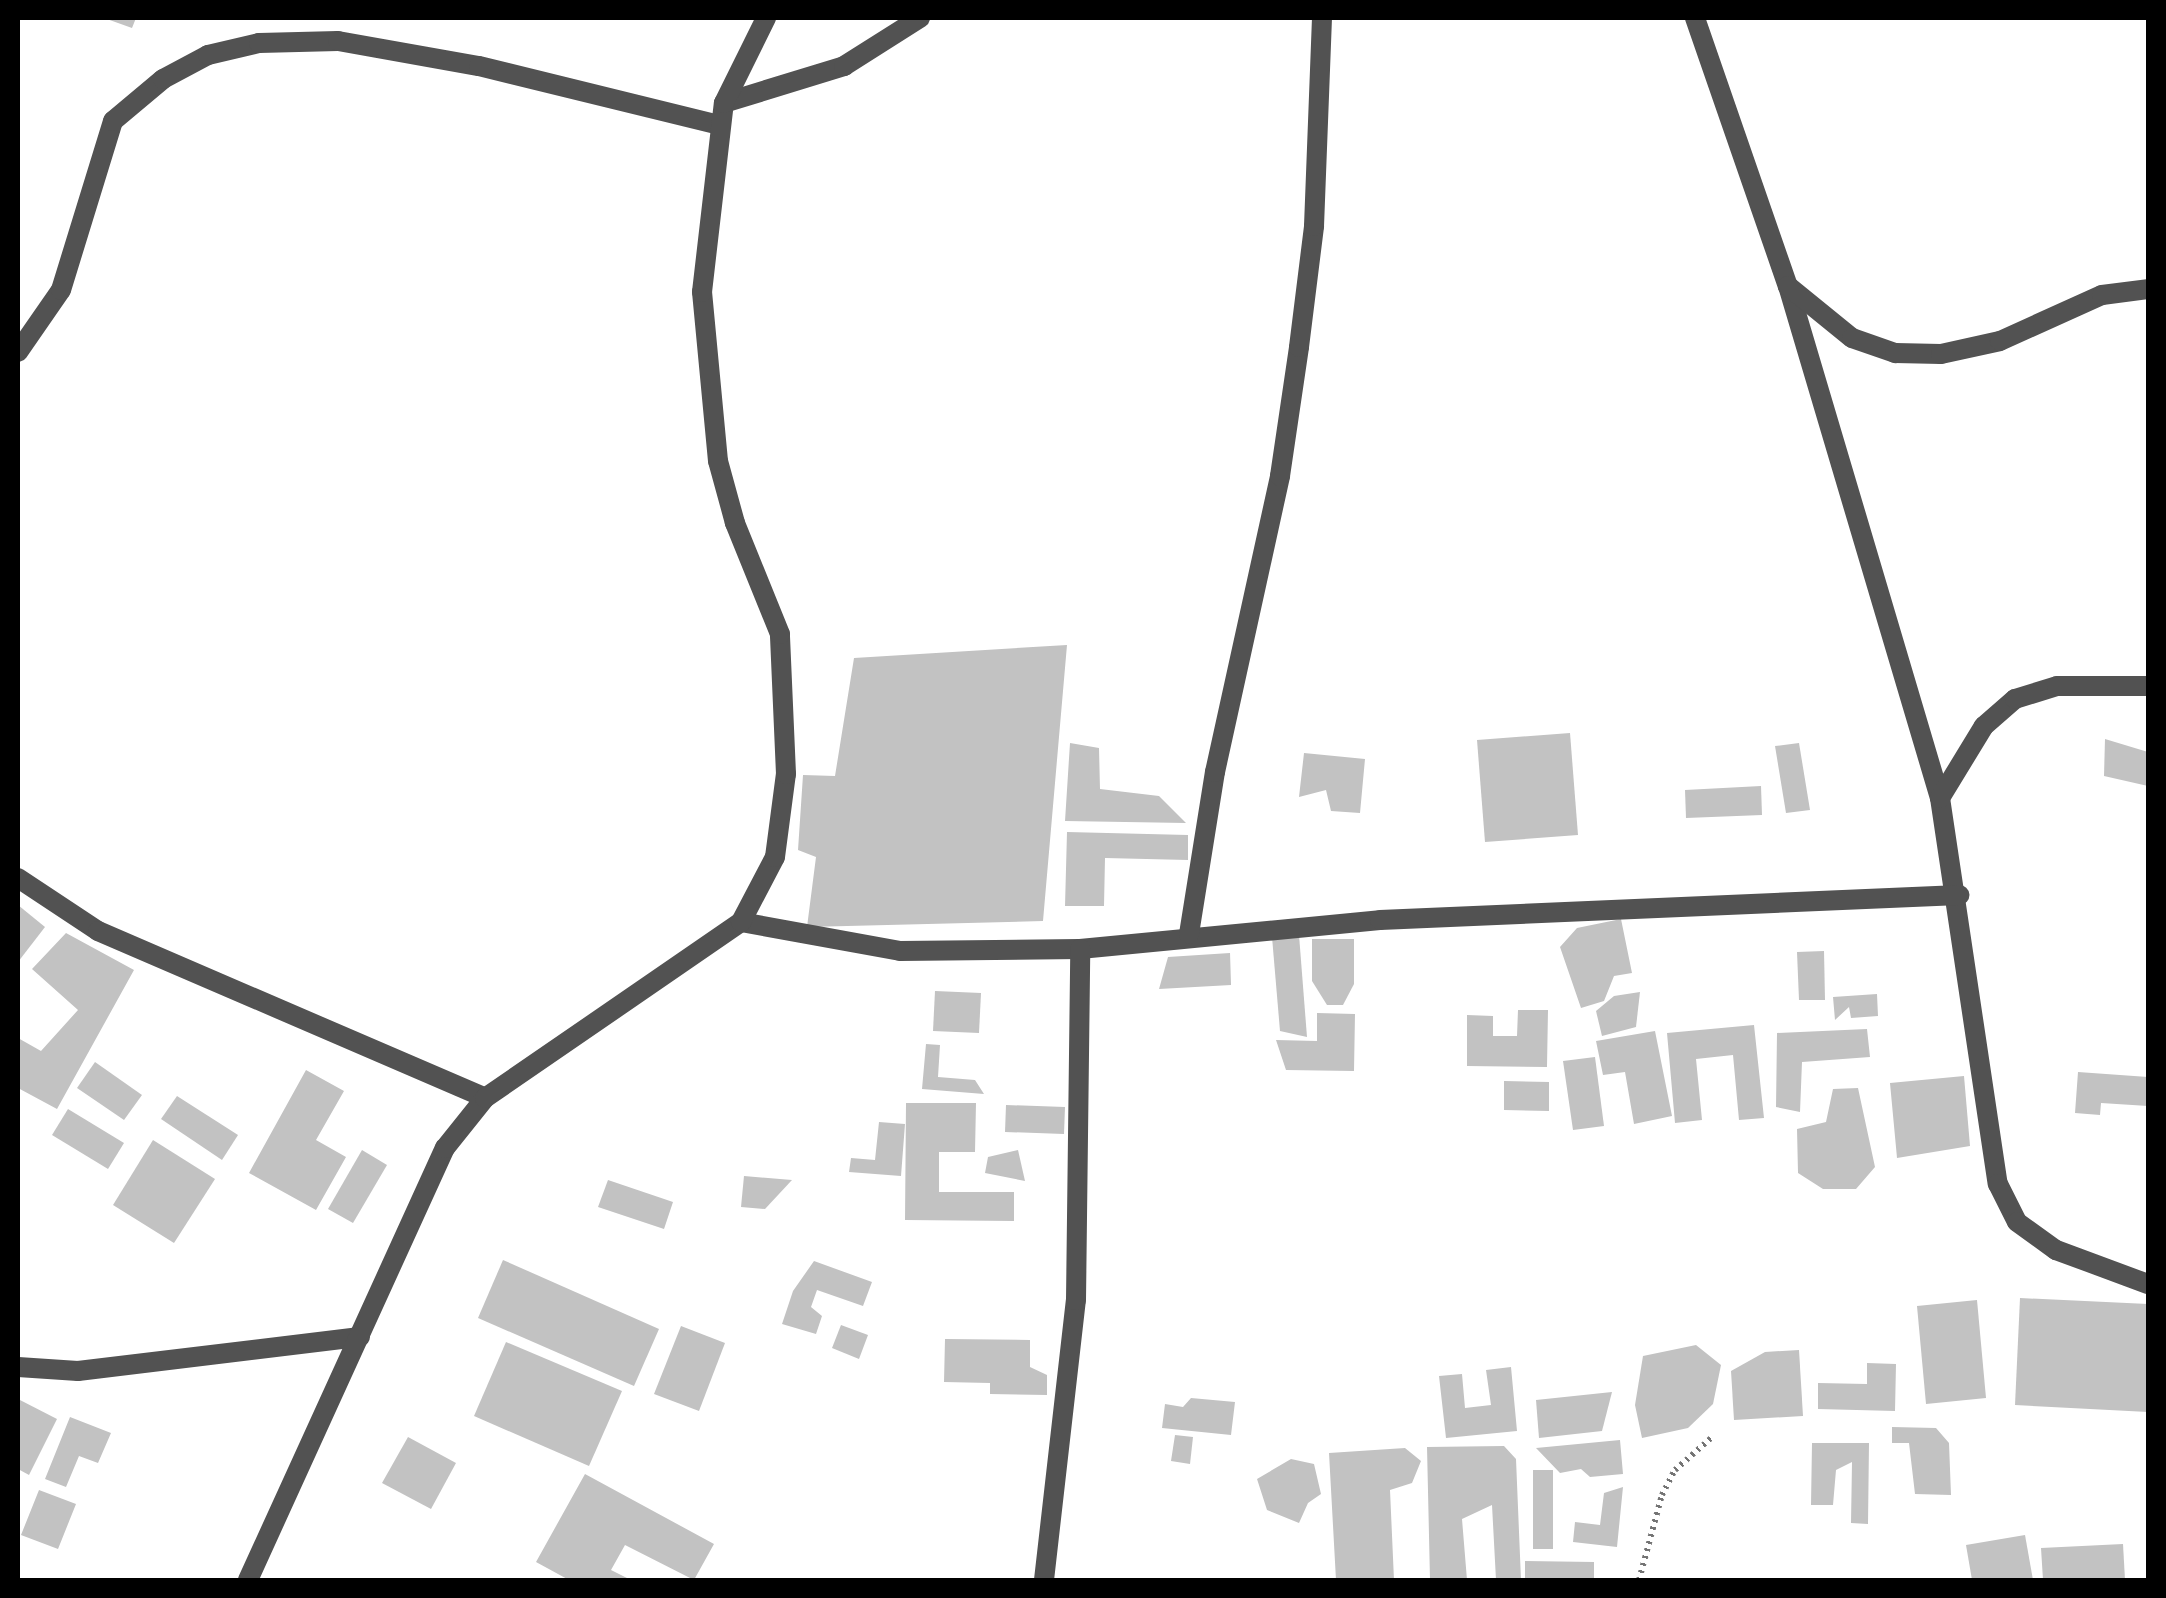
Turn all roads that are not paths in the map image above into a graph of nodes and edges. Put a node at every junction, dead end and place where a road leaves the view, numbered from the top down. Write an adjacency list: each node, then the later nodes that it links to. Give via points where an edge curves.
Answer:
1 (766, 18): 5 (street)
2 (920, 18): 5 (street, via 844,66)
3 (1322, 18): 15 (street, via 1314,226 1294,384)
4 (1695, 18): 7 (street)
5 (724, 103): 6 (street)
6 (720, 125): 9 (street, via 479,66 338,40 259,44 208,55 164,79 113,121 60,290); 14 (street, via 702,292 718,460 735,523 780,634 786,774 775,858)
7 (1788, 286): 8 (street, via 1852,338 1895,353 1941,354 2000,342 2102,295); 11 (street)
8 (2148, 289)
9 (18, 352)
10 (2148, 686): 11 (street, via 2057,686 2015,700 1984,726)
11 (1940, 798): 13 (street)
12 (18, 878): 17 (street, via 98,931)
13 (1959, 895): 15 (street); 18 (street, via 1998,1184 2017,1222 2056,1250)
14 (741, 922): 16 (street, via 900,950); 17 (street)
15 (1189, 934): 16 (street)
16 (1080, 949): 22 (street, via 1076,1300)
17 (484, 1098): 19 (street, via 445,1148)
18 (2148, 1284)
19 (360, 1337): 20 (street, via 78,1371); 21 (street)
20 (18, 1367)
21 (248, 1580)
22 (1044, 1580)

